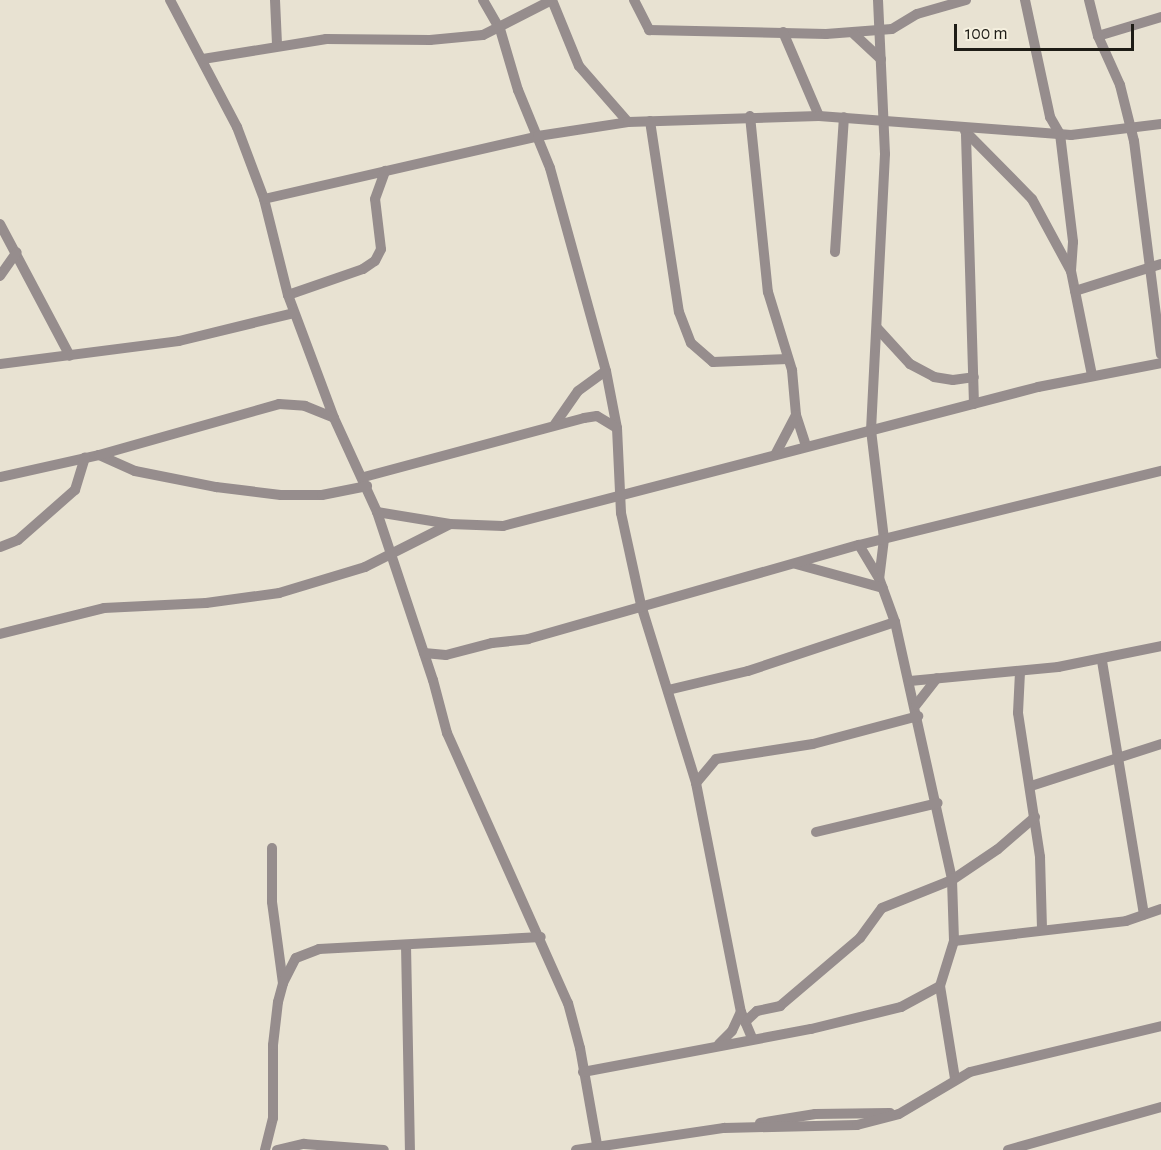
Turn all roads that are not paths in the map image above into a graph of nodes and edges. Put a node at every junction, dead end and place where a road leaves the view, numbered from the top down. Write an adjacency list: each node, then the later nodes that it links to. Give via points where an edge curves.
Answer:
1 (170, 0): 16 (street)
2 (275, 0): 15 (street)
3 (483, 0): 10 (street)
4 (634, 0): 12 (street, via 649,30)
5 (878, 0): 11 (street)
6 (966, 0): 11 (street, via 917,14)
7 (1025, 0): 21 (street)
8 (1089, 0): 14 (street)
9 (1161, 17): 14 (street)
10 (500, 29): 15 (street, via 430,40 348,38); 23 (street, via 552,0 579,66); 30 (street, via 514,80)
11 (881, 31): 13 (street); 17 (street)
12 (783, 32): 13 (street); 18 (street)
13 (854, 34): 17 (street)
14 (1098, 36): 26 (street, via 1120,85)
15 (278, 44): 16 (street)
16 (203, 59): 32 (street, via 237,128)
17 (881, 59): 22 (street)
18 (819, 116): 19 (street); 20 (street)
19 (750, 117): 24 (street); 46 (street, via 762,252 775,320)
20 (844, 117): 22 (street); 35 (street)
21 (1050, 117): 28 (street); 29 (street)
22 (885, 120): 27 (street); 43 (street)
23 (628, 122): 24 (street); 30 (street)
24 (650, 122): 46 (street, via 679,312 691,343 713,362)
25 (1161, 124): 26 (street)
26 (1132, 129): 29 (street); 37 (street)
27 (965, 130): 28 (street); 38 (street, via 1032,200); 51 (street)
28 (1036, 130): 29 (street)
29 (1060, 134): 38 (street, via 1073,242)
30 (538, 136): 31 (street); 49 (street)
31 (385, 171): 32 (street); 41 (street, via 375,199 381,249 375,261 363,269)
32 (264, 199): 41 (street)
33 (0, 224): 34 (street)
34 (17, 252): 39 (street); 45 (street)
35 (835, 252)
36 (1161, 264): 37 (street)
37 (1149, 268): 40 (street); 44 (street)
38 (1071, 271): 40 (street)
39 (0, 276)
40 (1075, 291): 50 (street)
41 (288, 295): 42 (street)
42 (294, 313): 45 (street, via 179,341); 54 (street)
43 (878, 328): 51 (street, via 910,364 934,377 953,380); 57 (street)
44 (1161, 354)
45 (70, 356): 48 (street)
46 (788, 359): 53 (street)
47 (1161, 363): 50 (street)
48 (0, 364)
49 (606, 371): 55 (street, via 578,390); 56 (street)
50 (1092, 375): 52 (street)
51 (974, 376): 52 (street)
52 (974, 404): 57 (street)
53 (796, 416): 58 (street); 59 (street)
54 (334, 418): 60 (street, via 305,406 279,405); 64 (street)
55 (555, 424): 56 (street, via 597,416); 64 (street)
56 (617, 428): 65 (street)
57 (871, 430): 58 (street); 68 (street)
58 (806, 446): 59 (street)
59 (775, 454): 65 (street)
60 (99, 455): 61 (street); 64 (street, via 135,471 281,495 322,495)
61 (85, 458): 63 (street); 70 (street, via 78,483 67,497 18,540)
62 (1161, 471): 68 (street)
63 (0, 477)
64 (365, 482): 66 (street)
65 (622, 496): 67 (street, via 503,526); 74 (street, via 623,525)
66 (377, 512): 67 (street); 71 (street)
67 (450, 524): 71 (street)
68 (884, 539): 69 (street); 73 (street)
69 (859, 546): 72 (street); 73 (street)
70 (0, 547)
71 (388, 554): 76 (street, via 365,567 279,593 206,603 104,608); 78 (street)
72 (796, 564): 73 (street); 74 (street)
73 (881, 583): 75 (street)
74 (641, 605): 78 (street, via 528,639 446,655); 83 (street)
75 (894, 622): 82 (street); 83 (street, via 748,671)
76 (0, 634)
77 (1161, 646): 79 (street)
78 (424, 653): 97 (street, via 447,733)
79 (1101, 661): 80 (street); 86 (street)
80 (1020, 672): 81 (street); 88 (street, via 1018,713)
81 (937, 678): 82 (street); 84 (street)
82 (910, 681): 84 (street)
83 (668, 690): 87 (street)
84 (917, 711): 87 (street, via 813,744 716,759); 89 (street)
85 (1161, 744): 86 (street)
86 (1118, 759): 88 (street); 95 (street)
87 (696, 783): 102 (street)
88 (1031, 786): 90 (street)
89 (938, 803): 91 (street); 93 (street)
90 (1035, 817): 93 (street, via 998,849); 96 (street, via 1043,881)
91 (816, 832)
92 (272, 848): 100 (street, via 272,902)
93 (952, 880): 98 (street); 102 (street, via 882,908 860,938 780,1006)
94 (1161, 909): 95 (street)
95 (1144, 915): 96 (street, via 1108,923)
96 (1042, 929): 98 (street)
97 (541, 937): 99 (street); 106 (street, via 574,1023)
98 (954, 941): 101 (street)
99 (406, 945): 100 (street, via 320,949 296,958); 113 (street)
100 (283, 983): 110 (street, via 273,1044 273,1118)
101 (939, 987): 104 (street, via 901,1007); 107 (street)
102 (743, 1017): 104 (street); 105 (street)
103 (1161, 1026): 107 (street, via 992,1066)
104 (752, 1038): 105 (street)
105 (719, 1044): 106 (street)
106 (583, 1072): 109 (street)
107 (955, 1079): 109 (street, via 899,1114 857,1125 724,1128)
108 (1161, 1107): 115 (street)
109 (597, 1147): 114 (street)
110 (265, 1150)
111 (277, 1150): 112 (street, via 304,1144)
112 (384, 1150)
113 (410, 1150)
114 (576, 1150)
115 (1008, 1150)

